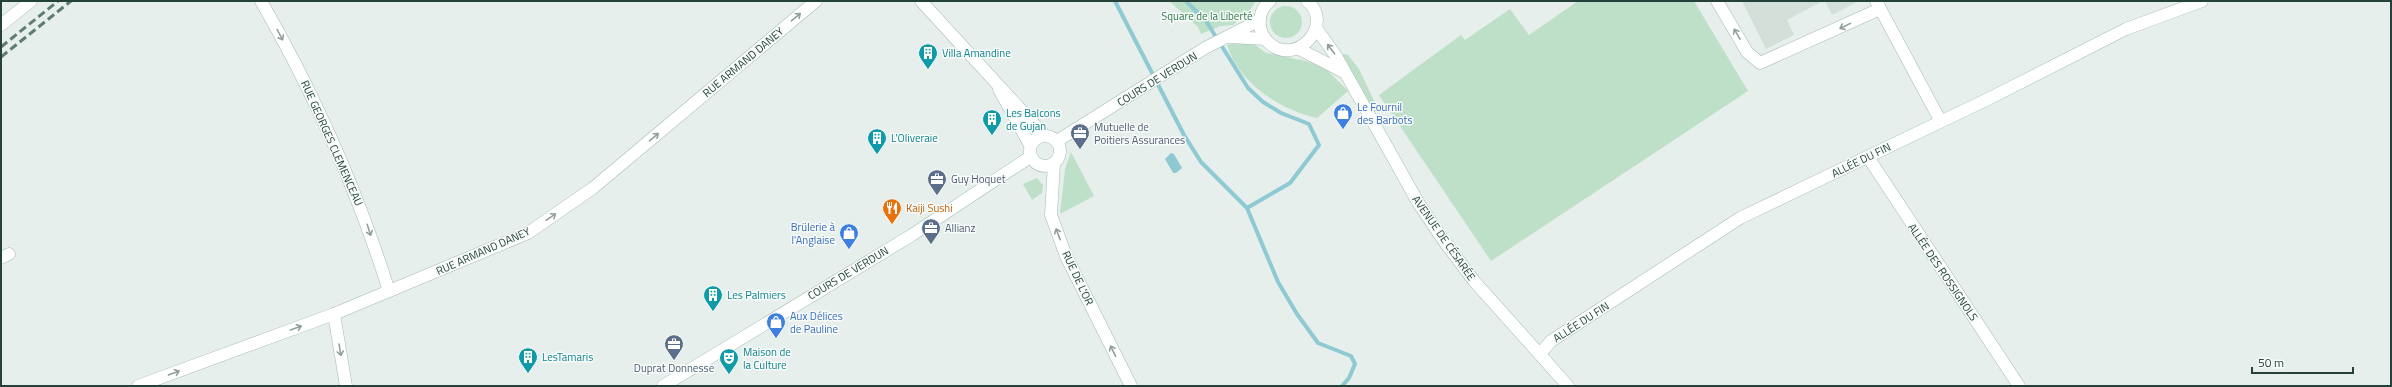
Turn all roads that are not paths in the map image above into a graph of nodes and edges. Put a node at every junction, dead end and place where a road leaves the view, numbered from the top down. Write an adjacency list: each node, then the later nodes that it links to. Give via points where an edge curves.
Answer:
1 (32, 1): 11 (street)
2 (261, 1): 24 (street, RUE GEORGES CLEMENCEAU, one-way to 24, via 316,103 362,209)
3 (816, 1): 24 (street, RUE ARMAND DANEY, one-way to 3, via 528,233 593,188)
4 (921, 1): 17 (street)
5 (1270, 1): 10 (street, via 1262,11)
6 (1307, 1): 12 (street, via 1314,10)
7 (1717, 1): 9 (street, one-way to 7, via 1760,64 1747,52)
8 (2202, 1): 18 (street, ALLÉE DU FIN, via 2126,29 1988,99)
9 (1878, 5): 18 (street)
10 (1260, 20): 13 (street, COURS DE VERDUN); 14 (street)
11 (1, 25)
12 (1316, 28): 15 (street, via 1307,44); 16 (street, AVENUE DE CÉSARÉE, one-way to 12)
13 (1228, 38): 14 (street); 20 (street, COURS DE VERDUN, via 1205,48)
14 (1265, 38): 15 (street, via 1280,50)
15 (1298, 49): 16 (street)
16 (1344, 72): 26 (street, AVENUE DE CÉSARÉE, via 1431,222 1474,281)
17 (999, 88): 19 (street, via 1010,95); 21 (street)
18 (1940, 120): 22 (street, ALLÉE DU FIN)
19 (1044, 135): 20 (street); 21 (street, via 1036,138)
20 (1057, 141): 23 (street, via 1060,155)
21 (1030, 151): 23 (street, via 1042,166); 29 (street, COURS DE VERDUN, via 912,236)
22 (1868, 157): 26 (street, ALLÉE DU FIN, via 1740,218 1551,341); 32 (street, ALLÉE DES ROSSIGNOLS)
23 (1054, 163): 30 (street, RUE DE L'OR, one-way to 23, via 1066,256 1051,215)
24 (389, 291): 25 (street, RUE ARMAND DANEY)
25 (334, 314): 27 (street, RUE ARMAND DANEY, one-way to 25); 28 (street, one-way to 28)
26 (1540, 354): 31 (street, AVENUE DE CÉSARÉE)
27 (138, 386)
28 (346, 386)
29 (663, 386)
30 (1131, 386)
31 (1568, 386)
32 (2019, 386)

